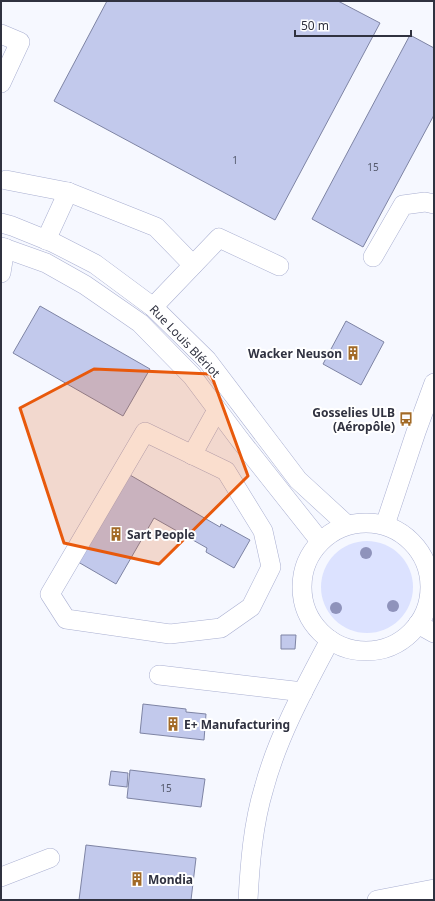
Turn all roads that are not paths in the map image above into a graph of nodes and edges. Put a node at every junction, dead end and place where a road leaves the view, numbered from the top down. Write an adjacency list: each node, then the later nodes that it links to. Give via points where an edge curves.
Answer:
1 (1, 34): 2 (street, via 20,42)
2 (1, 83)
3 (6, 180): 4 (street)
4 (68, 192): 7 (street); 10 (street, via 156,227)
5 (434, 204): 9 (street, via 425,202 403,205)
6 (1, 223): 7 (street, Rue Louis Blériot)
7 (46, 240): 13 (street, Rue Louis Blériot, via 95,264)
8 (3, 247): 12 (street); 15 (street, Rue Louis Blériot, via 46,263 140,323 192,376)
9 (373, 257)
10 (193, 265): 11 (street, via 219,238); 13 (street)
11 (279, 266)
12 (1, 273)
13 (153, 307): 17 (street, Rue Louis Blériot, via 207,360 298,480)
14 (434, 383): 18 (street)
15 (217, 410): 16 (street); 19 (street, Rue Louis Blériot)
16 (192, 455): 16 (street, via 226,472 263,531 271,567 252,607 221,628 170,634 66,619 50,594 144,432)
17 (347, 525): 18 (street, via 366,522); 19 (street, via 332,531)
18 (385, 525): 20 (street, via 408,538 418,548 427,566 430,586)
19 (320, 541): 21 (street, via 309,556 303,574 302,593 306,611 316,627)
20 (426, 629): 21 (street, via 388,648 376,651 350,649)
21 (330, 640): 23 (street)
22 (159, 675): 23 (street)
23 (303, 692): 27 (street, via 279,745 264,788 255,828)
24 (50, 858): 25 (street)
25 (1, 876)
26 (434, 889): 28 (street)
27 (248, 900)
28 (377, 900)

